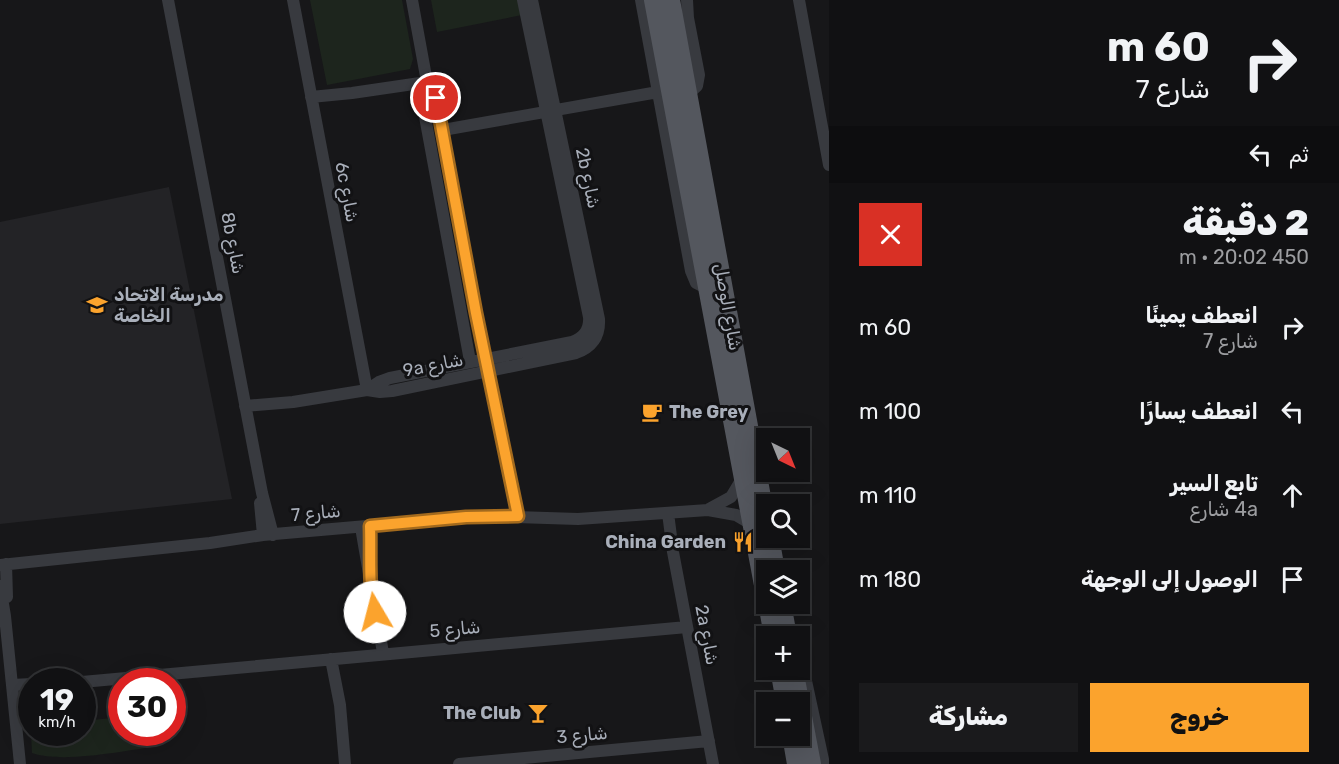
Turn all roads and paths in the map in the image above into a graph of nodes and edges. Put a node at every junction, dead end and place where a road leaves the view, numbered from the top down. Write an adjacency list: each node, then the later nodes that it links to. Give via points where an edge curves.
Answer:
1 (168, 0): 27 (street, 8b شارع)
2 (293, 0): 14 (street, 6c شارع)
3 (412, 0): 11 (street)
4 (523, 0): 15 (street, 2b شارع)
5 (532, 0): 15 (street, 2b شارع)
6 (641, 0): 12 (street, شارع الوصل)
7 (653, 0): 19 (main road, شارع الوصل)
8 (671, 0): 13 (main road, شارع الوصل)
9 (687, 0): 13 (street, via 699,75 697,86)
10 (799, 0): 17 (street)
11 (428, 82): 14 (street); 16 (street); 21 (street, via 423,106)
12 (658, 92): 15 (street); 19 (street, شارع الوصل, via 690,271 696,284)
13 (688, 94): 29 (main road, شارع الوصل)
14 (312, 102): 26 (street, 6c شارع)
15 (551, 111): 16 (street); 22 (street, 2b شارع, via 599,319 594,340 586,348)
16 (443, 130): 20 (street)
17 (827, 147): 18 (street)
18 (829, 165)
19 (708, 290): 28 (main road, شارع الوصل)
20 (476, 313): 21 (street); 23 (street)
21 (461, 315): 24 (street)
22 (574, 347): 23 (street, 9a شارع); 25 (street, 9a شارع)
23 (486, 358): 24 (street, 9a شارع); 25 (street)
24 (470, 361): 26 (street, 9a شارع, via 384,380)
25 (489, 372): 26 (street, 9a شارع, via 386,392); 34 (street)
26 (367, 390): 27 (street, 9a شارع)
27 (246, 411): 33 (street, 8b شارع)
28 (744, 475): 30 (street, شارع 7, via 731,497); 31 (main road, شارع الوصل)
29 (756, 498)
30 (708, 510): 32 (street, شارع 7); 35 (street, شارع 7)
31 (756, 510)
32 (668, 513): 34 (street, شارع 7, via 578,519); 43 (street, 2a شارع)
33 (264, 516): 37 (street); 38 (street, 8b شارع); 39 (street)
34 (518, 516): 36 (street, شارع 7)
35 (756, 521)
36 (366, 527): 37 (street, شارع 7); 44 (street, via 372,619)
37 (293, 533): 38 (street, شارع 7)
38 (268, 535): 39 (street, شارع 7)
39 (241, 539): 40 (street, شارع 7)
40 (3, 564): 42 (street)
41 (0, 586): 42 (street)
42 (5, 616): 50 (street)
43 (687, 627): 44 (street, شارع 5); 52 (street, 2a شارع)
44 (379, 654): 45 (street, شارع 5)
45 (335, 658): 48 (street, شارع 5); 56 (street)
46 (796, 680): 60 (main road)
47 (807, 680): 53 (street)
48 (96, 681)
49 (18, 688): 50 (street)
50 (12, 689): 51 (street); 55 (street)
51 (18, 689)
52 (709, 741): 57 (street, شارع 3); 58 (street, 2a شارع)
53 (824, 741): 61 (street)
54 (792, 746): 59 (main road)
55 (20, 764)
56 (345, 764)
57 (459, 764)
58 (713, 764)
59 (796, 764)
60 (812, 764)
61 (824, 764)

